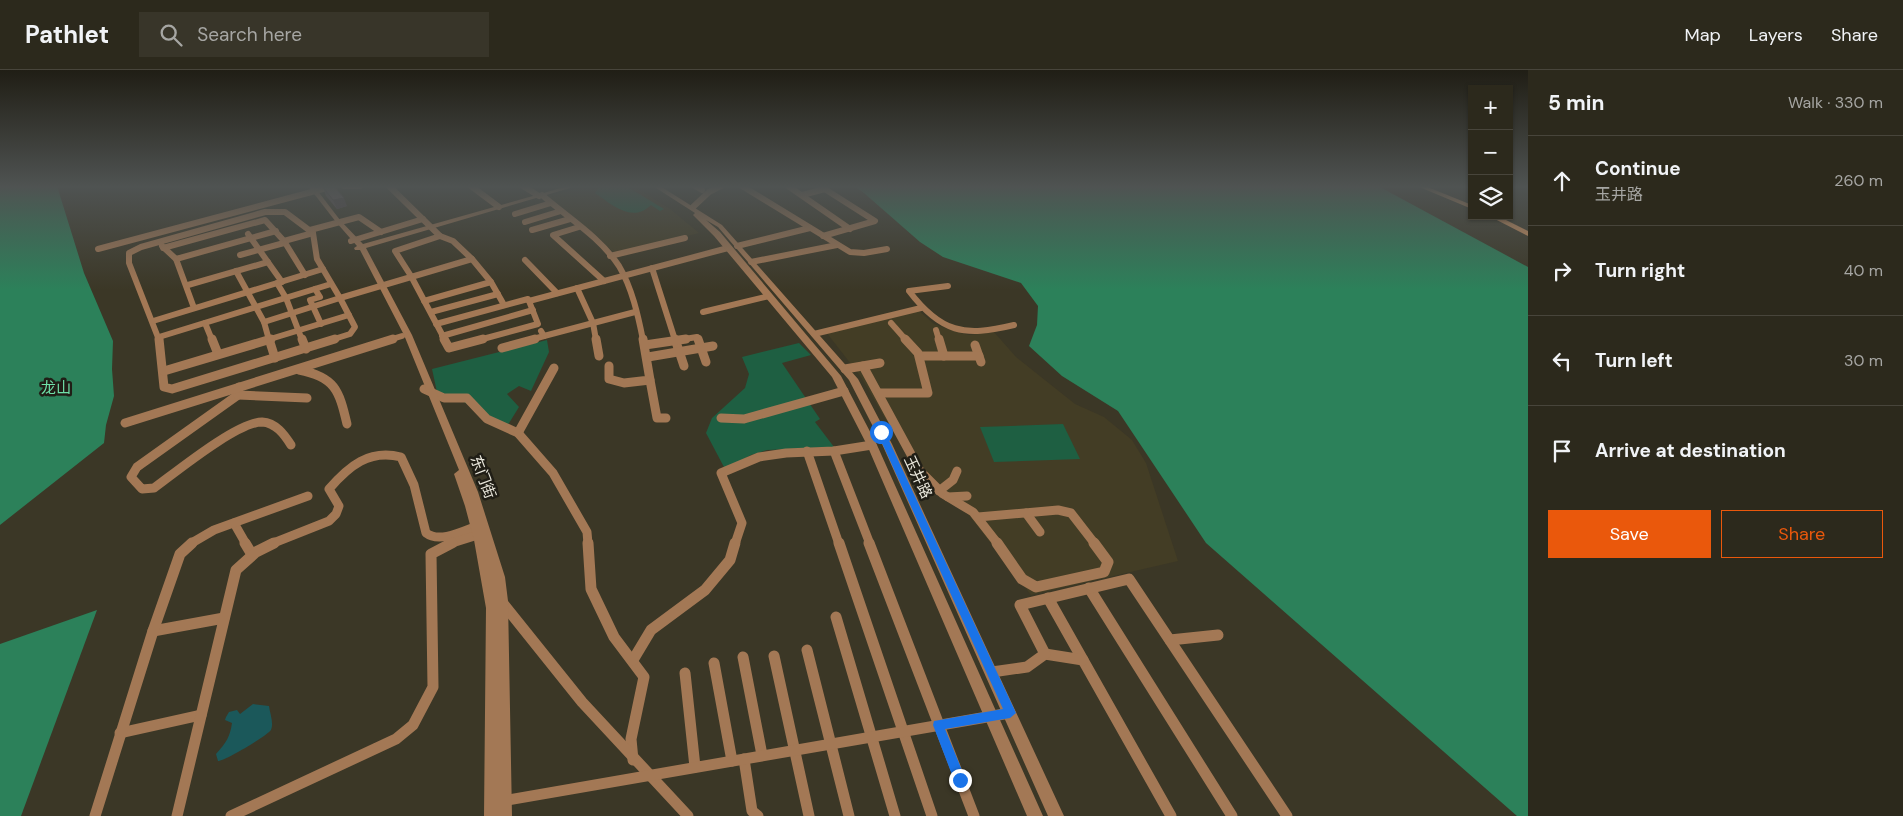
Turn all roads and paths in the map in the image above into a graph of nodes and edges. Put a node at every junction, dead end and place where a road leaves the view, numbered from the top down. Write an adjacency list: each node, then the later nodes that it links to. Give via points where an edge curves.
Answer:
1 (199, 221): 46 (street)
2 (232, 221): 27 (street)
3 (239, 221): 24 (street)
4 (262, 221): 24 (street)
5 (266, 221): 32 (street)
6 (296, 221): 33 (street)
7 (342, 221): 22 (street)
8 (367, 221): 34 (street)
9 (417, 221): 34 (street)
10 (425, 221): 25 (street)
11 (452, 221): 25 (street)
12 (529, 221): 23 (street)
13 (564, 221): 31 (street)
14 (572, 221): 26 (street)
15 (703, 221): 45 (street, 玉井路)
16 (713, 221): 45 (street, 玉井路, via 720,226)
17 (798, 221): 28 (street)
18 (838, 221): 30 (street)
19 (875, 221): 30 (street)
20 (1502, 221): 36 (main road)
21 (1513, 221): 29 (main road)
22 (336, 222): 33 (street); 42 (street, 东门街)
23 (525, 222)
24 (243, 226): 35 (street); 39 (street)
25 (431, 227): 37 (street); 42 (street)
26 (579, 227): 51 (street); 63 (street, via 553,235)
27 (208, 228): 35 (street); 43 (street)
28 (810, 228): 38 (street); 45 (street)
29 (1528, 228)
30 (850, 229): 38 (street)
31 (532, 230)
32 (276, 231): 39 (street); 41 (street)
33 (312, 231): 41 (street); 58 (street)
34 (381, 232): 42 (street)
35 (213, 234): 43 (street); 47 (street)
36 (1528, 234)
37 (440, 236): 53 (street, via 454,240); 62 (street, via 395,251)
38 (823, 236): 44 (street)
39 (251, 238): 47 (street); 49 (street)
40 (685, 238): 51 (street)
41 (284, 242): 49 (street); 60 (street)
42 (357, 244): 68 (street, 东门街)
43 (161, 245): 52 (street); 91 (street, via 133,250 127,257)
44 (837, 245): 48 (street, via 850,252); 56 (street)
45 (732, 247): 56 (street, 玉井路); 57 (street); 75 (street, 玉井路)
46 (98, 249)
47 (221, 249): 52 (street)
48 (887, 249)
49 (260, 250): 50 (street); 55 (street)
50 (240, 255)
51 (610, 256): 61 (street)
52 (176, 258): 67 (street)
53 (472, 260): 62 (street); 64 (street)
54 (525, 260): 73 (street)
55 (268, 262): 59 (street); 65 (street)
56 (751, 262): 101 (street, 玉井路)
57 (652, 268): 61 (street); 107 (street)
58 (323, 270): 60 (street); 66 (street)
59 (236, 271): 67 (street); 72 (street)
60 (305, 275): 65 (street)
61 (625, 275): 63 (street); 87 (street)
62 (412, 278): 68 (street); 78 (street)
63 (604, 281): 70 (street)
64 (491, 282): 74 (street); 78 (street)
65 (280, 283): 72 (street); 76 (street)
66 (331, 284): 71 (street); 77 (street)
67 (188, 285): 83 (street)
68 (380, 286): 77 (street); 102 (street, 东门街); 133 (street, 东门街, via 408,335)
69 (948, 286): 84 (street, via 909,291)
70 (577, 288): 73 (street); 116 (street, via 593,323)
71 (315, 289): 76 (street); 81 (street, via 320,297 310,300)
72 (248, 292): 82 (street); 83 (street)
73 (558, 293): 79 (street)
74 (498, 294): 80 (street); 86 (street)
75 (769, 296): 88 (street); 132 (street, 玉井路, via 836,376)
76 (286, 298): 82 (street); 89 (street)
77 (340, 298): 81 (street); 90 (street)
78 (424, 301): 86 (street)
79 (529, 301): 80 (street); 85 (street)
80 (504, 305): 96 (street)
81 (313, 306): 89 (street); 95 (street)
82 (256, 307): 92 (street); 93 (street)
83 (194, 308): 91 (street)
84 (921, 308): 98 (street, via 942,326 970,334); 101 (street)
85 (533, 310): 97 (street); 103 (street)
86 (431, 312): 96 (street)
87 (635, 312): 104 (street); 108 (street)
88 (703, 312)
89 (291, 314): 92 (street); 100 (street)
90 (349, 316): 95 (street); 111 (street, via 354,332)
91 (153, 321): 105 (street)
92 (264, 322): 106 (street)
93 (205, 323): 105 (street); 115 (street)
94 (891, 323): 117 (street)
95 (322, 324): 100 (street)
96 (436, 324): 103 (street)
97 (538, 324): 103 (street, via 449,348); 104 (street)
98 (1014, 325)
99 (936, 330): 118 (street)
100 (297, 331): 106 (street); 111 (street)
101 (814, 334): 128 (street, 玉井路)
102 (402, 336): 127 (street); 133 (street, 东门街)
103 (442, 336)
104 (544, 336): 112 (street)
105 (160, 337): 129 (street)
106 (268, 340): 115 (street); 120 (street)
107 (676, 340): 108 (street); 113 (street, via 697,337); 114 (street)
108 (644, 345): 119 (street)
109 (975, 345): 118 (street, via 980,359)
110 (713, 346): 113 (street)
111 (306, 348): 120 (street)
112 (502, 348)
113 (701, 348): 114 (street); 121 (street)
114 (680, 352): 119 (street); 124 (street)
115 (218, 354): 129 (street)
116 (599, 356)
117 (920, 356): 118 (street); 134 (street, via 928,393)
118 (944, 356)
119 (648, 357): 130 (street)
120 (275, 358): 129 (street, via 172,389 164,387)
121 (706, 362)
122 (880, 363): 125 (street)
123 (608, 366): 130 (street, via 609,379 615,382)
124 (684, 366)
125 (863, 366): 128 (street); 134 (street)
126 (554, 368): 140 (street)
127 (296, 369): 131 (street); 139 (street, via 328,378 336,386)
128 (846, 369): 171 (street, 玉井路, via 887,444)
129 (164, 371)
130 (650, 380): 136 (street, via 657,418)
131 (239, 391): 135 (street); 138 (street); 142 (street, via 137,467 131,477 136,485 142,489 154,488 252,422 276,426)
132 (844, 391): 137 (street, via 744,419); 141 (street, 玉井路)
133 (428, 392): 140 (street, via 444,398 466,398 487,419); 152 (street, 东门街)
134 (879, 393): 146 (street, via 920,471)
135 (307, 398)
136 (666, 418)
137 (721, 418)
138 (125, 424)
139 (347, 424)
140 (518, 433): 168 (street, via 553,473 587,532 591,589 614,637)
141 (872, 445): 144 (street); 175 (street, 玉井路)
142 (291, 446)
143 (808, 451): 144 (street); 168 (street, via 759,457 721,473 742,524 730,560 705,590 651,630); 177 (street)
144 (834, 451): 176 (street)
145 (957, 471): 146 (street)
146 (943, 494): 148 (street); 150 (street)
147 (308, 496): 151 (street)
148 (967, 496)
149 (1026, 513): 150 (street); 150 (street, via 1058,510 1071,513 1108,562 1104,572 1036,587 1022,579); 153 (street)
150 (978, 517)
151 (234, 523): 154 (street); 161 (street, via 194,541 180,554)
152 (480, 529): 154 (street, via 432,538 426,533 414,485 401,457 369,454 329,489 339,506 329,521); 156 (street, 东门街); 158 (street, 东门街, via 499,577); 190 (street, via 431,554 433,688 413,725 396,739)
153 (1040, 532)
154 (251, 554): 160 (street, via 236,570)
155 (1089, 588): 157 (street); 163 (street, via 1129,579); 203 (street)
156 (490, 591): 158 (street); 187 (street, 东门街)
157 (1048, 598): 165 (street, via 1020,605); 169 (street)
158 (502, 601): 183 (street, via 582,702); 187 (street, 东门街)
159 (836, 617): 179 (street)
160 (224, 618): 161 (street); 174 (street)
161 (153, 631): 178 (street)
162 (1218, 635): 163 (street)
163 (1170, 640): 204 (street)
164 (807, 650): 180 (street)
165 (1045, 654): 169 (street); 171 (street, via 1027,668)
166 (774, 656): 181 (street)
167 (743, 657): 182 (street)
168 (633, 660): 183 (street, via 644,677 631,739)
169 (1083, 660): 202 (street)
170 (714, 663): 184 (street)
171 (992, 672): 173 (street, 玉井路)
172 (685, 673): 185 (street)
173 (1010, 713): 175 (street); 201 (street, 玉井路)
174 (201, 715): 178 (street); 189 (street)
175 (993, 715): 176 (street); 200 (street, 玉井路)
176 (938, 725): 177 (street); 199 (street)
177 (903, 731): 179 (street); 198 (street)
178 (120, 733): 188 (street)
179 (872, 736): 180 (street); 197 (street)
180 (830, 744): 181 (street); 196 (street)
181 (794, 750): 182 (street); 195 (street)
182 (762, 755): 184 (street)
183 (634, 760): 186 (street)
184 (738, 760): 185 (street); 194 (street, via 752,811)
185 (695, 767): 186 (street)
186 (650, 775): 187 (street); 193 (street)
187 (500, 802): 191 (street, 东门街); 192 (street, 东门街)
188 (95, 816)
189 (177, 816)
190 (231, 816)
191 (492, 816)
192 (504, 816)
193 (688, 816)
194 (758, 816)
195 (809, 816)
196 (849, 816)
197 (895, 816)
198 (932, 816)
199 (974, 816)
200 (1035, 816)
201 (1056, 816)
202 (1171, 816)
203 (1232, 816)
204 (1287, 816)

